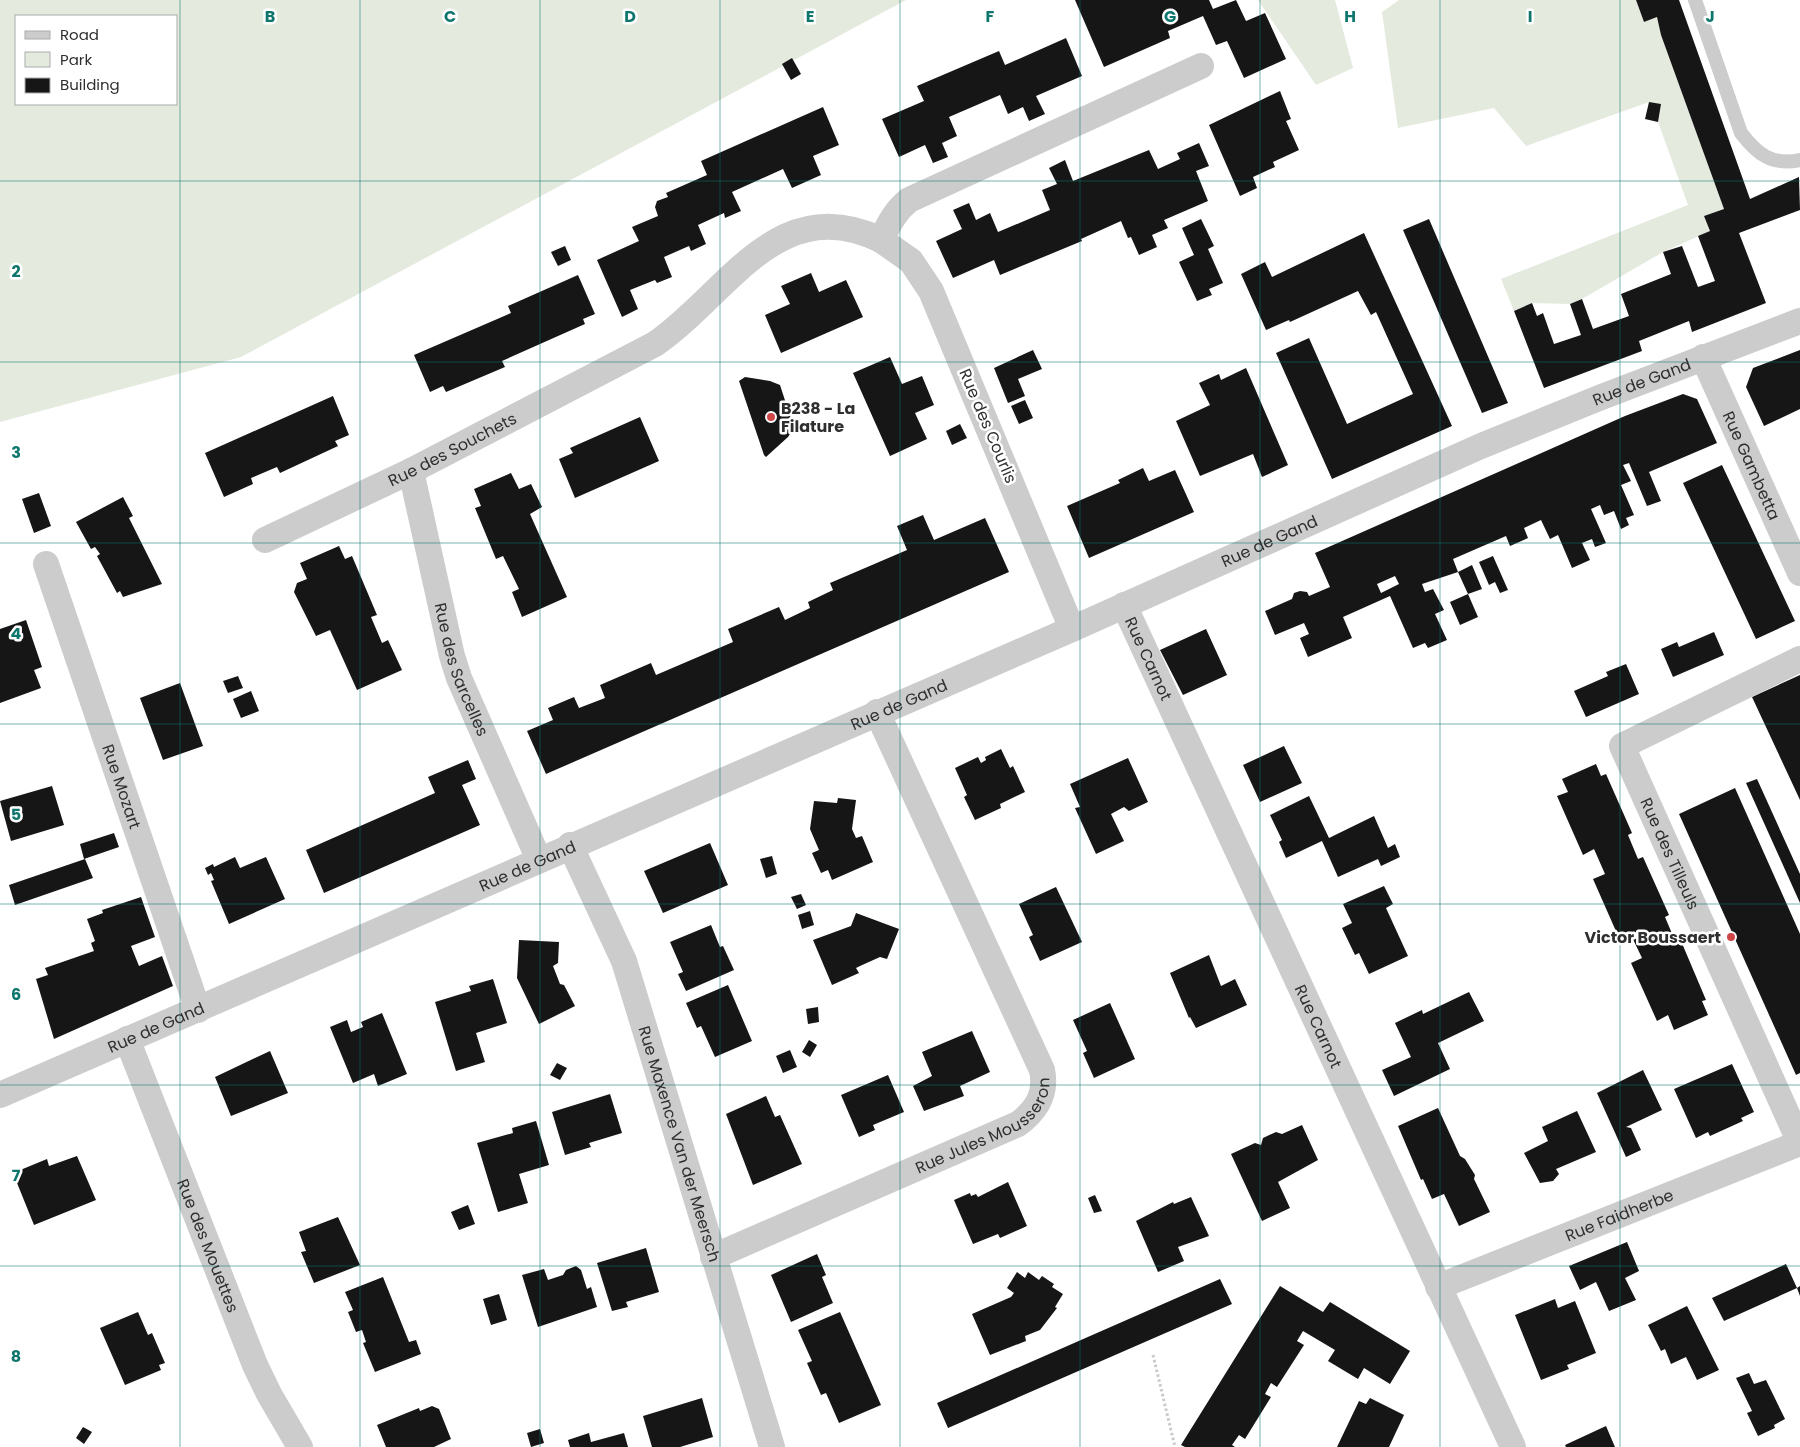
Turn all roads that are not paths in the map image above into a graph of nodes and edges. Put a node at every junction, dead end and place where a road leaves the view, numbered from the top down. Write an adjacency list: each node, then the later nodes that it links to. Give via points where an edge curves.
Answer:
1 (1695, 0): 3 (lane, via 1741,133 1764,157 1776,162)
2 (1201, 66): 4 (street, via 909,200 899,208)
3 (1800, 160)
4 (881, 240): 6 (street, Rue des Courlis, via 862,231 831,226 794,234 765,246 732,273 673,331); 13 (street, Rue des Courlis, via 911,261 932,291)
5 (1800, 321): 7 (street, Rue de Gand)
6 (636, 354): 8 (street, Rue des Souchets)
7 (1703, 357): 11 (street, Rue Gambetta); 12 (street, Rue de Gand, via 1481,446)
8 (411, 471): 9 (street, Rue des Souchets); 17 (street, Rue des Sarcelles, via 452,656)
9 (265, 540)
10 (46, 564): 18 (street, Rue Mozart)
11 (1800, 573)
12 (1124, 606): 13 (street, Rue de Gand); 23 (street, Rue Carnot)
13 (1072, 629): 15 (street, Rue de Gand)
14 (1800, 659): 21 (street, Rue des Tilleuls, via 1622,746)
15 (877, 712): 16 (street, Rue de Gand); 22 (street, Rue Jules Mousseron, via 1042,1070 1044,1090 1035,1109 1018,1124)
16 (570, 845): 17 (street, Rue de Gand); 22 (street, Rue Maxence Van der Meersch, via 624,961)
17 (538, 860): 18 (street, Rue de Gand)
18 (198, 1010): 19 (street, Rue de Gand)
19 (127, 1039): 20 (street, Rue de Gand); 24 (street, Rue des Mouettes, via 256,1365)
20 (0, 1095)
21 (1800, 1143): 23 (street, Rue Faidherbe)
22 (713, 1257): 25 (street, Rue Maxence Van der Meersch)
23 (1438, 1286): 26 (street, Rue Carnot)
24 (300, 1447)
25 (772, 1447)
26 (1513, 1447)

